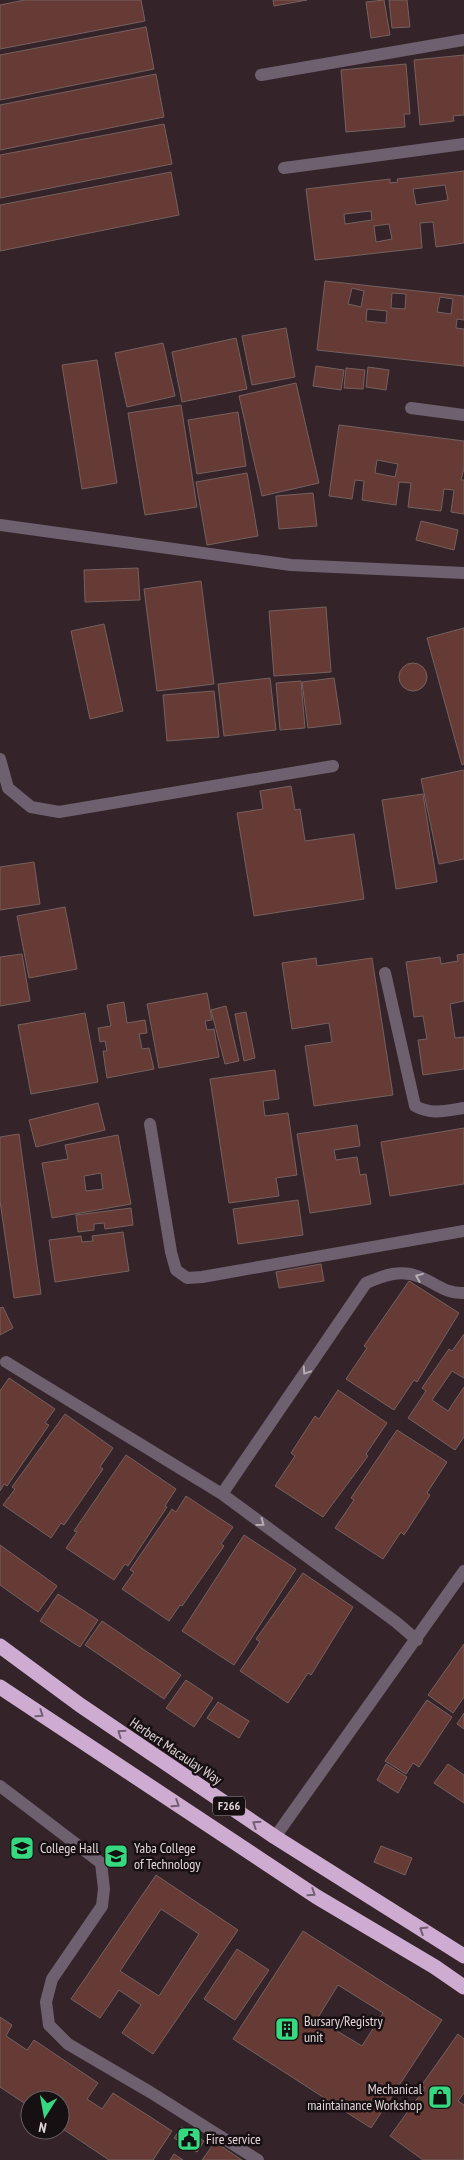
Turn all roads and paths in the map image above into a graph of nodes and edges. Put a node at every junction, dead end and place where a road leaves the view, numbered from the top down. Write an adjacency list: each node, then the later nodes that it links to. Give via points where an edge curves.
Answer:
1 (464, 40): 2 (street)
2 (261, 75)
3 (464, 144): 4 (street)
4 (284, 168)
5 (411, 408): 6 (street)
6 (464, 415)
7 (0, 524): 8 (street, via 291,565)
8 (464, 573)
9 (0, 759): 10 (street, via 8,788 31,807 59,812)
10 (334, 766)
11 (385, 973): 12 (street, via 414,1106 436,1113)
12 (464, 1108)
13 (150, 1124): 14 (street, via 171,1252 176,1270 187,1278)
14 (464, 1231)
15 (464, 1293): 17 (street, one-way to 17, via 447,1292 408,1273 387,1274 366,1283)
16 (6, 1362): 17 (street)
17 (222, 1494): 19 (street, one-way to 19)
18 (464, 1571): 19 (street)
19 (417, 1640): 23 (street)
20 (0, 1646): 23 (highway, Herbert Macaulay Way / F266, one-way to 20, via 80,1705)
21 (0, 1687): 25 (highway, F266, one-way to 25, via 317,1897)
22 (0, 1786): 26 (street, via 101,1863 102,1906 52,1979 46,2002 50,2026 68,2044)
23 (275, 1837): 24 (highway, Herbert Macaulay Way / F266, one-way to 23)
24 (464, 1956)
25 (464, 1987)
26 (258, 2160)

